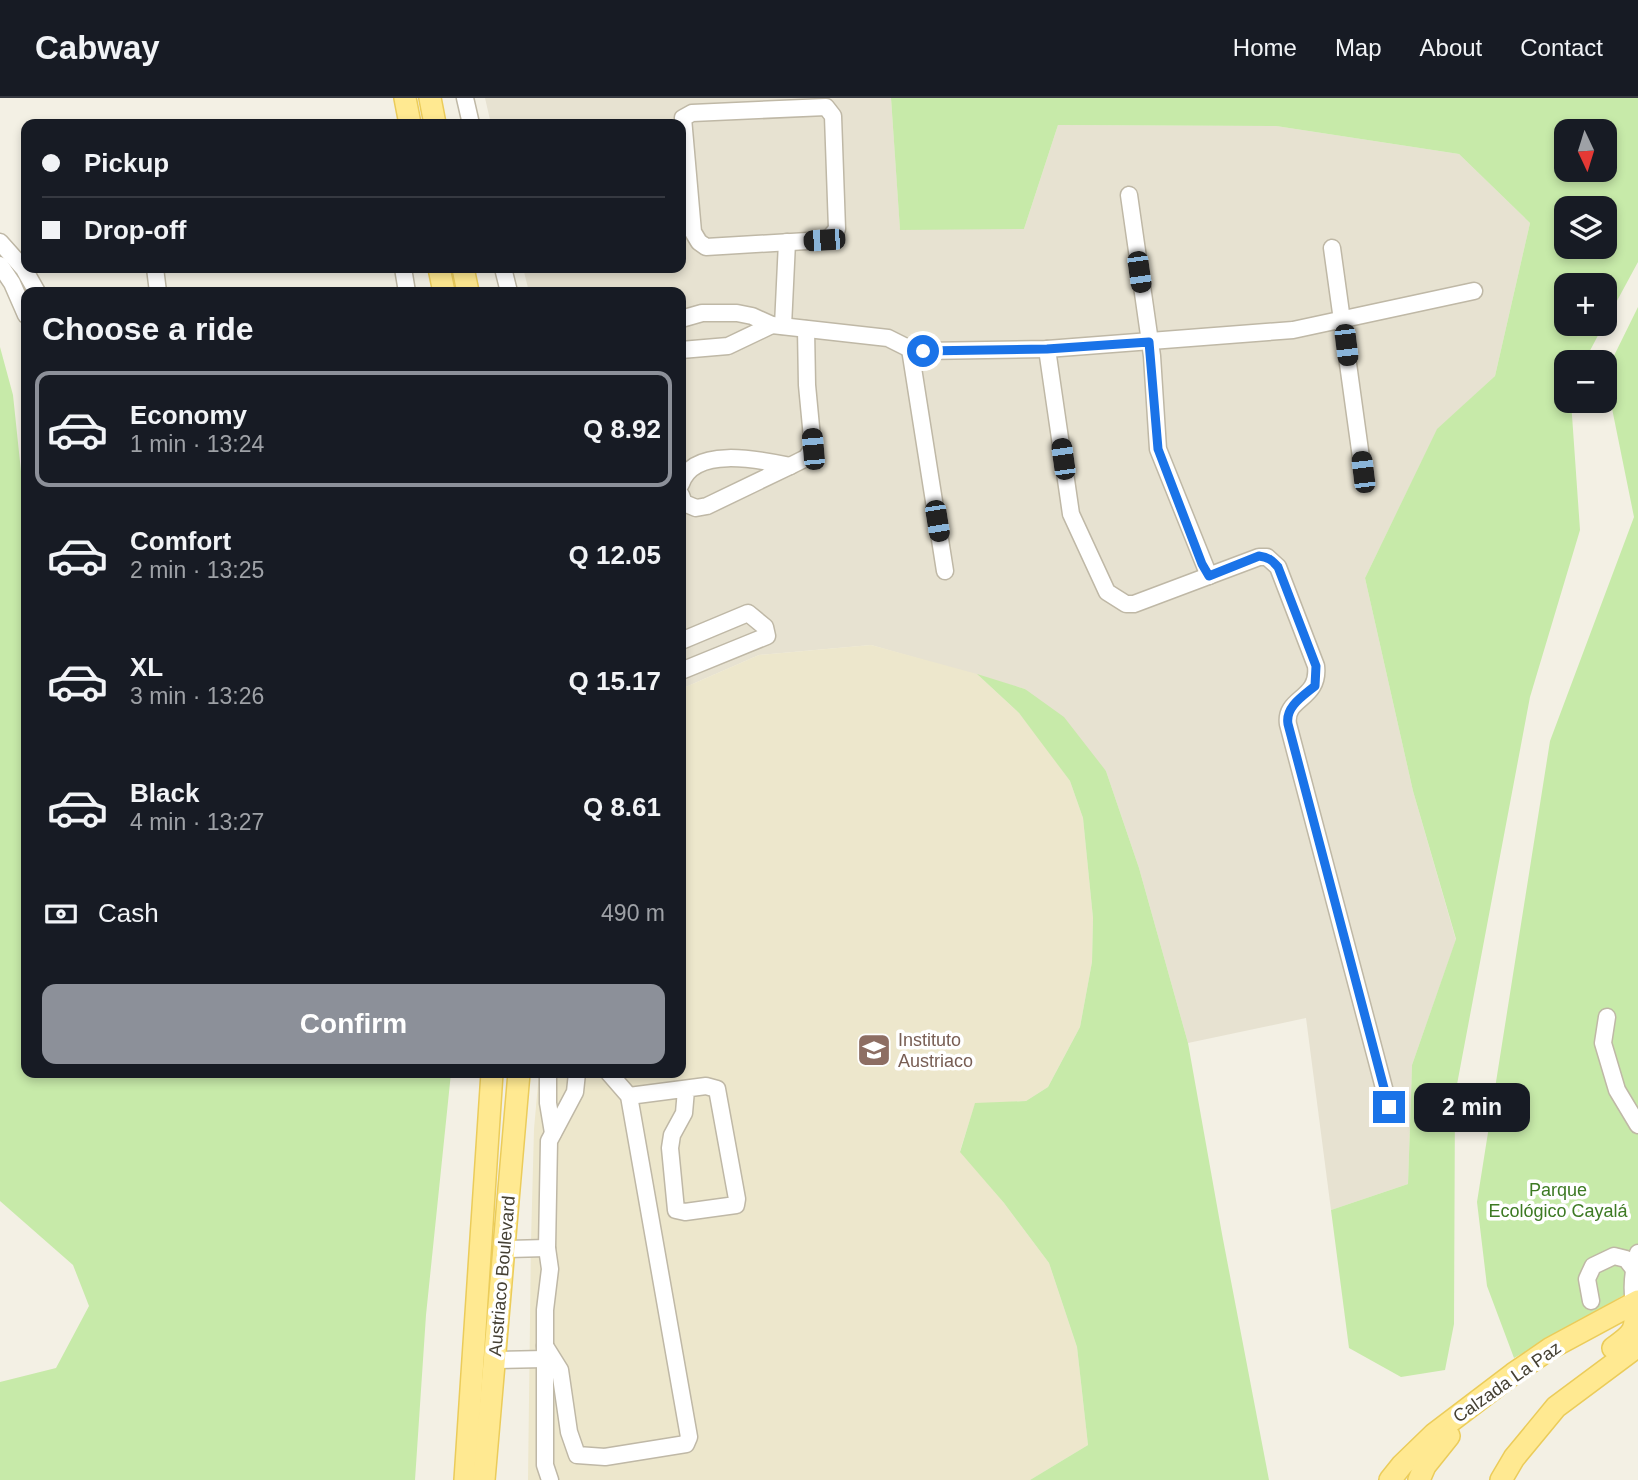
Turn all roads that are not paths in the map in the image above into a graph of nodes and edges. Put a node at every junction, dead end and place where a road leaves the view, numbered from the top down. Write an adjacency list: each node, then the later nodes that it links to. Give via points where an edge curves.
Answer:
1 (405, 98): 4 (main road)
2 (430, 98): 5 (main road)
3 (465, 98): 6 (street)
4 (409, 119)
5 (434, 119)
6 (470, 119)
7 (683, 119): 11 (street, via 692,113 831,110 837,229 824,240)
8 (686, 152): 11 (street, via 693,232 699,242 706,247)
9 (1129, 195): 21 (street)
10 (0, 242): 14 (street)
11 (787, 242): 19 (street)
12 (1332, 248): 18 (street)
13 (0, 265): 16 (street)
14 (21, 266)
15 (1474, 291): 18 (street)
16 (21, 304)
17 (686, 318): 19 (street, via 737,313)
18 (1343, 320): 21 (street, via 1293,330); 26 (street)
19 (778, 326): 20 (street); 24 (street, via 729,346)
20 (806, 329): 22 (street, via 888,338); 25 (street, via 813,449)
21 (1149, 342): 23 (street); 30 (street, via 1158,449)
22 (910, 349): 23 (street); 29 (street)
23 (1047, 349): 30 (street, via 1071,514 1107,592 1134,604)
24 (686, 350)
25 (790, 466): 27 (street, via 723,458 702,462); 28 (street, via 707,506)
26 (1363, 472)
27 (686, 473)
28 (686, 504)
29 (945, 570)
30 (1209, 576): 41 (street, via 1259,556 1274,562 1316,666 1315,686 1290,709 1288,724)
31 (686, 639): 32 (street, via 748,613 765,627 767,636)
32 (686, 669)
33 (1607, 1017): 42 (street, via 1603,1043 1617,1090)
34 (492, 1078): 55 (main road, Austriaco Boulevard)
35 (548, 1078): 43 (street)
36 (576, 1078): 43 (street, via 575,1092)
37 (613, 1078): 40 (street)
38 (519, 1083): 45 (main road, Austriaco Boulevard)
39 (686, 1090): 39 (street, via 706,1086 718,1090 736,1205 676,1210 670,1148 684,1113); 40 (street)
40 (629, 1096): 50 (street, via 689,1437 686,1444 605,1457 577,1455 560,1370)
41 (1389, 1107)
42 (1638, 1125)
43 (553, 1133): 44 (street, via 549,1141)
44 (547, 1248): 45 (street); 50 (street)
45 (504, 1250): 51 (main road, Austriaco Boulevard)
46 (1636, 1260): 47 (street, via 1614,1256 1593,1266 1587,1279); 48 (street, via 1632,1291)
47 (1591, 1301)
48 (1636, 1303): 52 (main road, Calzada La Paz, via 1551,1348); 53 (main road, via 1638,1321 1633,1332 1584,1371)
49 (1638, 1346): 53 (main road)
50 (545, 1352): 51 (street); 57 (street, via 545,1465)
51 (495, 1360): 56 (main road, Austriaco Boulevard)
52 (1476, 1402): 58 (main road, Calzada La Paz, via 1434,1434); 59 (main road)
53 (1556, 1407): 54 (main road)
54 (1514, 1458): 60 (main road); 61 (main road)
55 (465, 1480)
56 (484, 1480)
57 (550, 1480)
58 (1390, 1480)
59 (1419, 1480)
60 (1490, 1480)
61 (1501, 1480)

